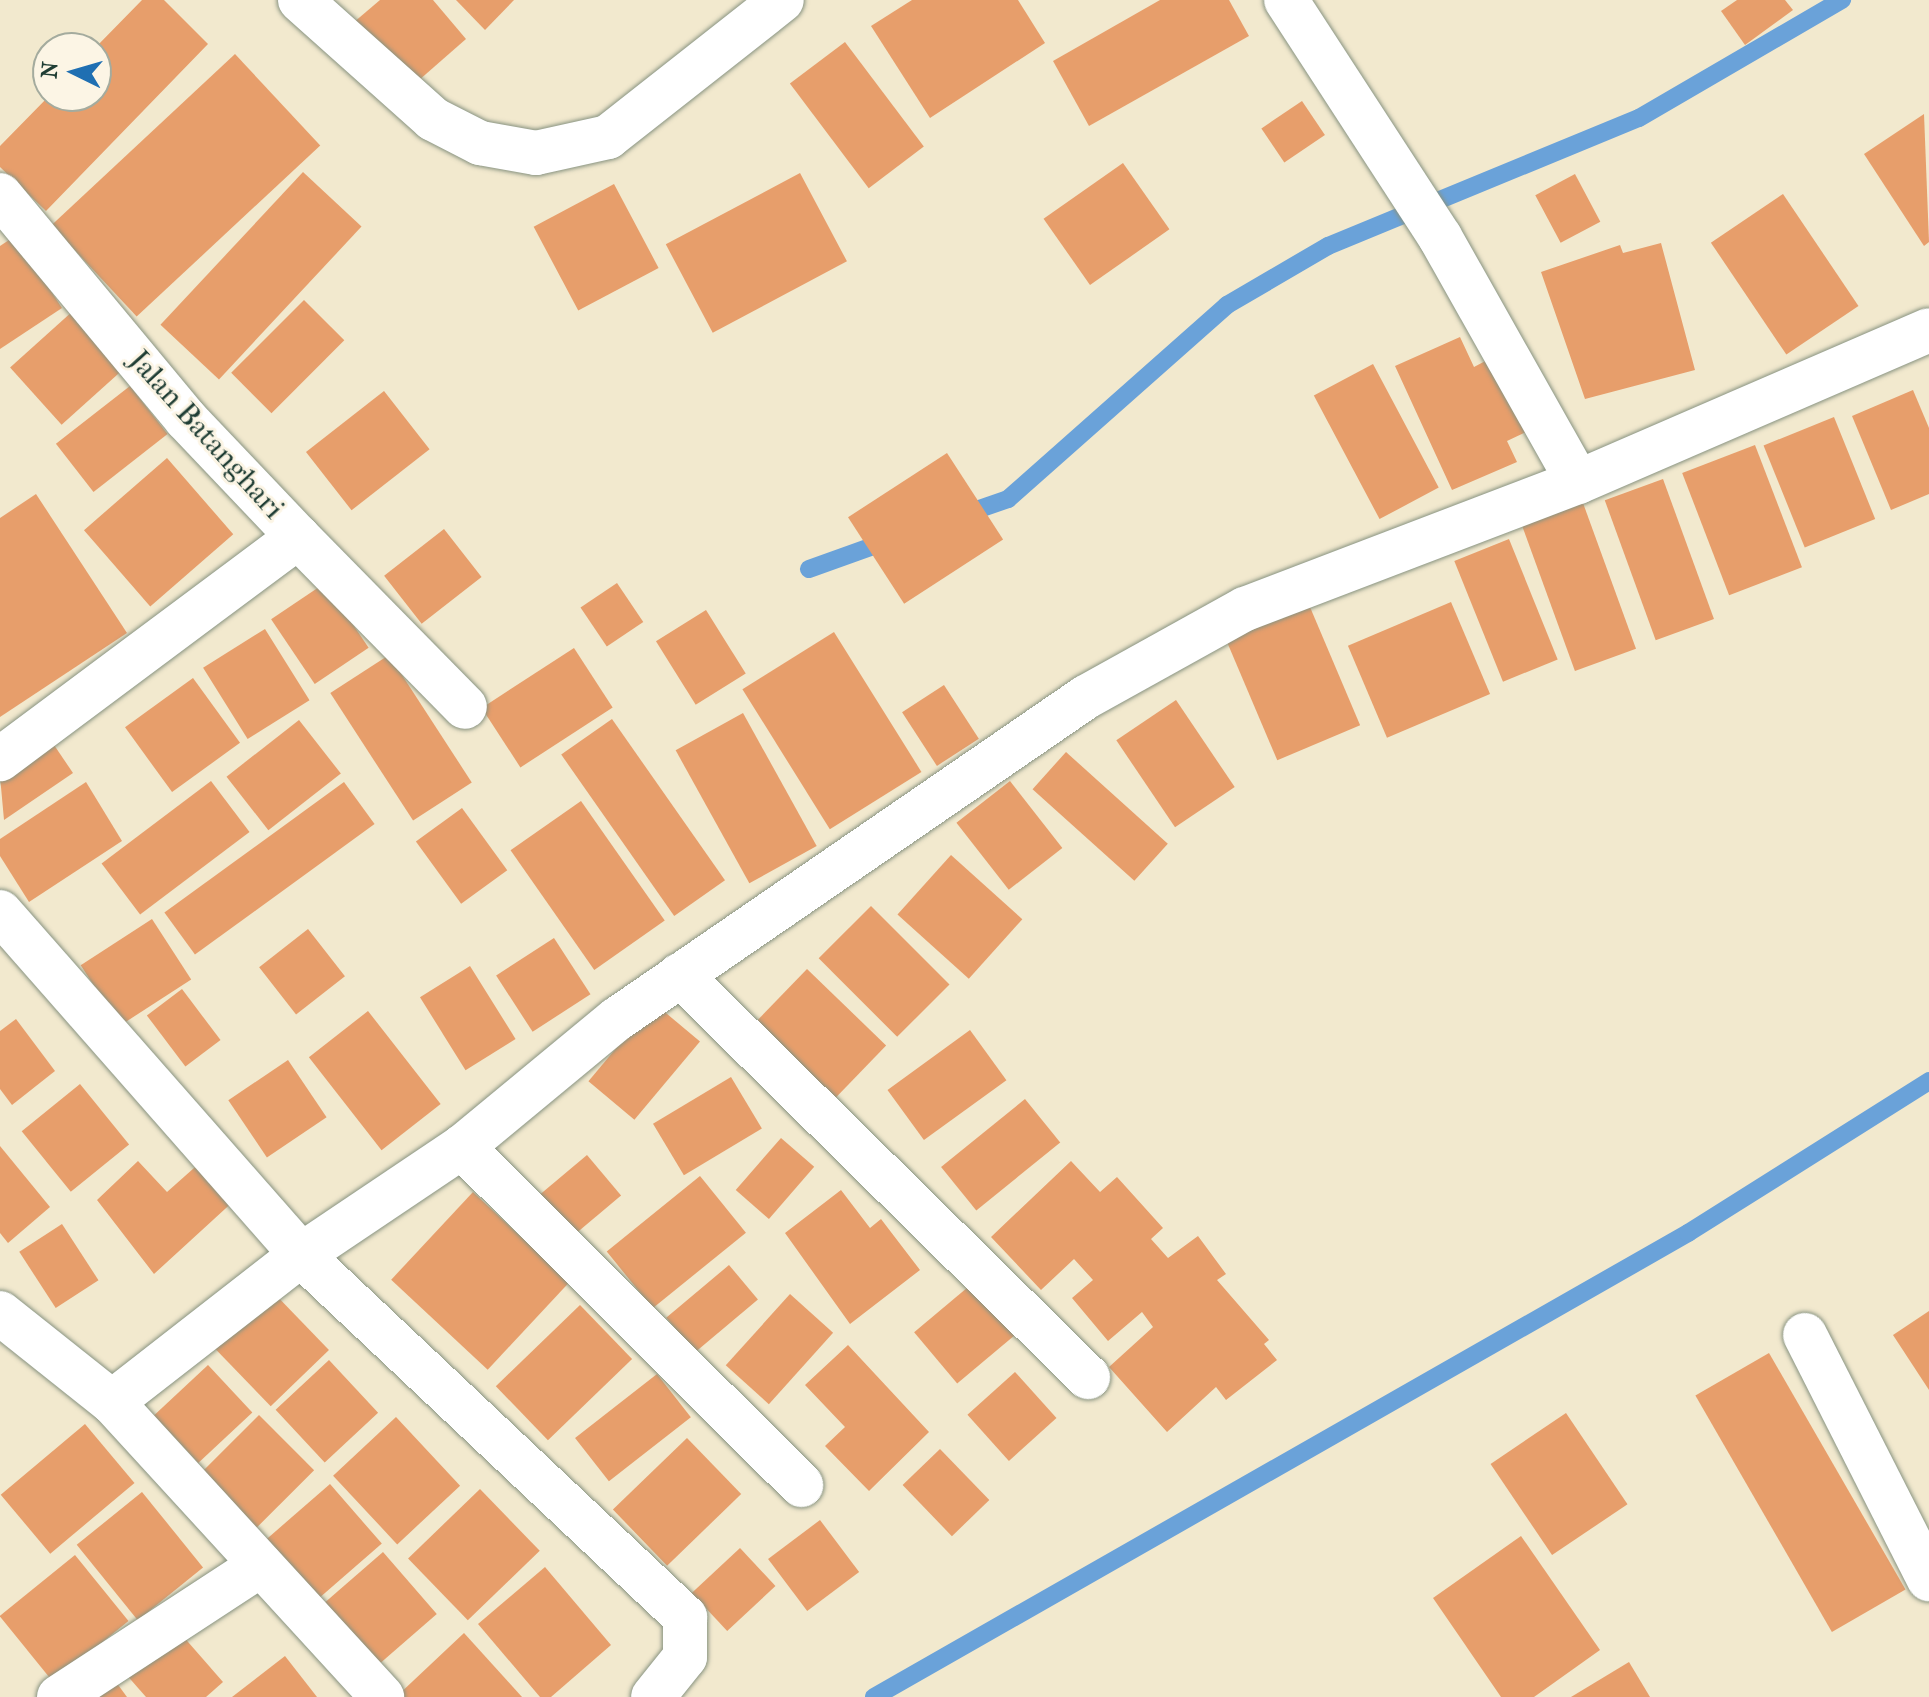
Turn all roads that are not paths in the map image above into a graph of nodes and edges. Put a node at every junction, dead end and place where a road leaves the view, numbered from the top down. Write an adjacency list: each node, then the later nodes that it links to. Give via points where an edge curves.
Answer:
1 (300, 0): 2 (street, via 433,119 480,143 536,153 608,137)
2 (782, 0)
3 (1286, 0): 6 (street, via 1440,237)
4 (0, 195): 7 (street, Jalan Batanghari, via 186,419)
5 (1929, 330): 6 (street)
6 (1578, 482): 11 (street, via 1231,616 1086,697)
7 (298, 537): 8 (street); 9 (street, Jalan Batanghari)
8 (465, 707)
9 (0, 759)
10 (0, 912): 13 (street)
11 (680, 975): 12 (street); 16 (street)
12 (462, 1147): 13 (street); 18 (street)
13 (301, 1255): 17 (street); 23 (street, via 685,1617 685,1657)
14 (0, 1313): 17 (street)
15 (1805, 1335): 20 (street)
16 (1088, 1377)
17 (112, 1402): 19 (street)
18 (801, 1485)
19 (261, 1565): 21 (street); 22 (street)
20 (1929, 1579)
21 (59, 1697)
22 (382, 1697)
23 (653, 1697)

